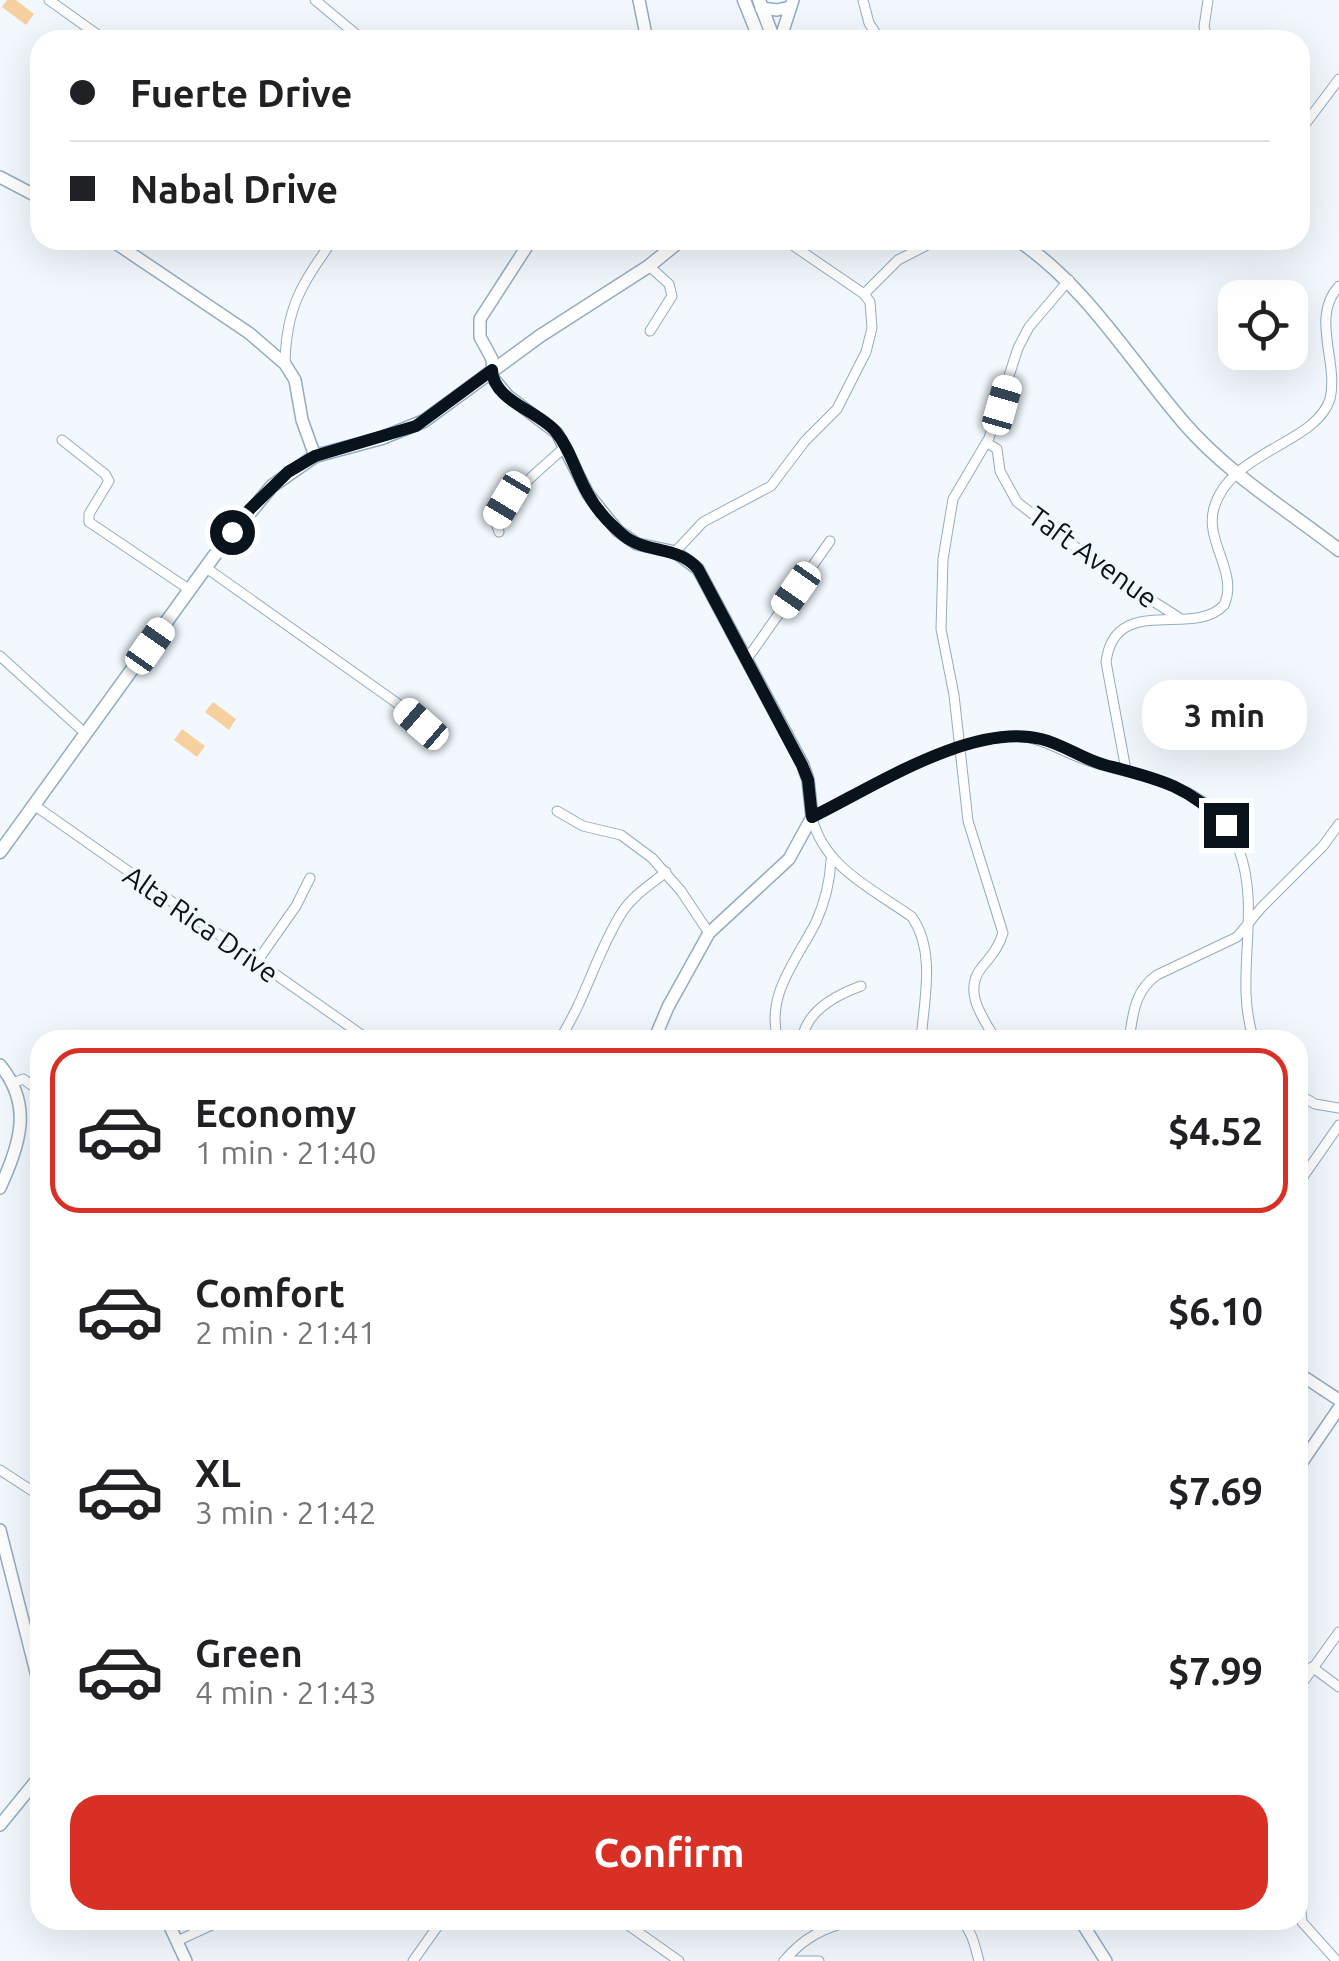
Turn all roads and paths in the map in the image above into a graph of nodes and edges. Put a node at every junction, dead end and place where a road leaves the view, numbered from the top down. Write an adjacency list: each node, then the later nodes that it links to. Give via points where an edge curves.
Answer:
1 (50, 0): 9 (street)
2 (315, 0): 10 (street)
3 (639, 0): 11 (street)
4 (744, 0): 12 (main road)
5 (863, 0): 15 (street)
6 (1208, 0): 16 (street)
7 (760, 4): 8 (street, via 777,10); 13 (main road)
8 (792, 4): 14 (street)
9 (91, 30)
10 (351, 30)
11 (644, 30)
12 (756, 30)
13 (772, 30)
14 (781, 30)
15 (874, 30)
16 (1205, 30)
17 (1339, 79): 18 (street)
18 (1310, 118)
19 (0, 177): 20 (street)
20 (30, 193)
21 (127, 250): 33 (street)
22 (326, 250): 33 (street, via 294,300)
23 (525, 250): 34 (street, via 480,319)
24 (668, 250): 28 (main road)
25 (800, 250): 31 (street)
26 (918, 250): 31 (street)
27 (1031, 250): 29 (main road)
28 (648, 266): 32 (street, via 669,284 672,296); 34 (main road)
29 (1069, 280): 36 (street, via 1029,326); 39 (main road, via 1184,423)
30 (1339, 286): 39 (street, via 1327,309 1328,402 1304,428)
31 (864, 294): 43 (street, via 872,328 838,409 771,486 703,522)
32 (650, 331)
33 (285, 364): 38 (street)
34 (492, 370): 37 (street, via 508,396); 38 (main road, via 416,426)
35 (62, 440): 45 (street, via 109,482 89,522)
36 (987, 443): 46 (street, Taft Avenue, via 997,449 1017,502); 51 (street, via 954,499 943,560 941,629)
37 (566, 446): 40 (street, via 507,500 495,520); 43 (street, via 588,494 618,531 637,544)
38 (315, 456): 44 (main road, via 267,490)
39 (1234, 472): 42 (main road); 46 (street, via 1212,521 1227,600 1212,616)
40 (498, 532)
41 (830, 541): 48 (street)
42 (1339, 550)
43 (675, 552): 48 (street, via 698,569)
44 (206, 568): 45 (main road); 50 (street)
45 (190, 590): 49 (main road)
46 (1178, 617): 52 (street, via 1130,625 1109,648)
47 (0, 656): 49 (street)
48 (747, 659): 55 (street, via 802,765)
49 (86, 734): 53 (main road)
50 (439, 739)
51 (958, 748): 52 (street, via 1008,736 1040,738); 55 (street); 71 (street, via 968,821 1003,934 974,984 977,1009)
52 (1126, 770): 61 (street, via 1184,790 1226,825 1240,853)
53 (34, 805): 57 (main road); 63 (street, Alta Rica Drive)
54 (557, 810): 59 (street, via 583,826 621,835)
55 (812, 817): 58 (street); 62 (street, via 789,859)
56 (1339, 824): 61 (street)
57 (0, 852)
58 (832, 860): 68 (street, via 822,906 776,1001); 70 (street, via 919,928 927,956)
59 (666, 872): 62 (street); 66 (street, via 620,914)
60 (310, 878): 63 (street)
61 (1250, 920): 72 (street, via 1221,947 1146,984); 73 (street, via 1246,1006)
62 (709, 933): 67 (street)
63 (256, 963): 65 (street, Alta Rica Drive)
64 (861, 986): 69 (street, via 838,995)
65 (353, 1030)
66 (566, 1030)
67 (658, 1030)
68 (775, 1030)
69 (805, 1030)
70 (922, 1030)
71 (990, 1030)
72 (1131, 1030)
73 (1252, 1030)
74 (0, 1065): 75 (street)
75 (13, 1083): 76 (street); 81 (street, via 21,1136)
76 (30, 1084)
77 (1308, 1100): 78 (street)
78 (1339, 1108)
79 (1339, 1124): 80 (street)
80 (1308, 1169)
81 (0, 1188)
82 (1308, 1381): 83 (street)
83 (1339, 1404): 84 (street)
84 (1308, 1452)
85 (0, 1470): 86 (street)
86 (30, 1490)
87 (0, 1530): 89 (street)
88 (1339, 1632): 90 (street)
89 (30, 1648)
90 (1312, 1667): 91 (street); 92 (street)
91 (1308, 1673)
92 (1339, 1686)
93 (30, 1788): 94 (street)
94 (0, 1825)
95 (1308, 1929): 110 (street)
96 (172, 1930): 103 (street)
97 (202, 1930): 103 (street)
98 (435, 1930): 105 (street)
99 (636, 1930): 106 (street)
100 (818, 1930): 107 (street, via 784,1961)
101 (968, 1930): 108 (street)
102 (1086, 1930): 109 (street)
103 (177, 1942): 104 (street)
104 (186, 1961)
105 (413, 1961)
106 (679, 1961)
107 (820, 1961)
108 (979, 1961)
109 (1106, 1961)
110 (1337, 1961)

